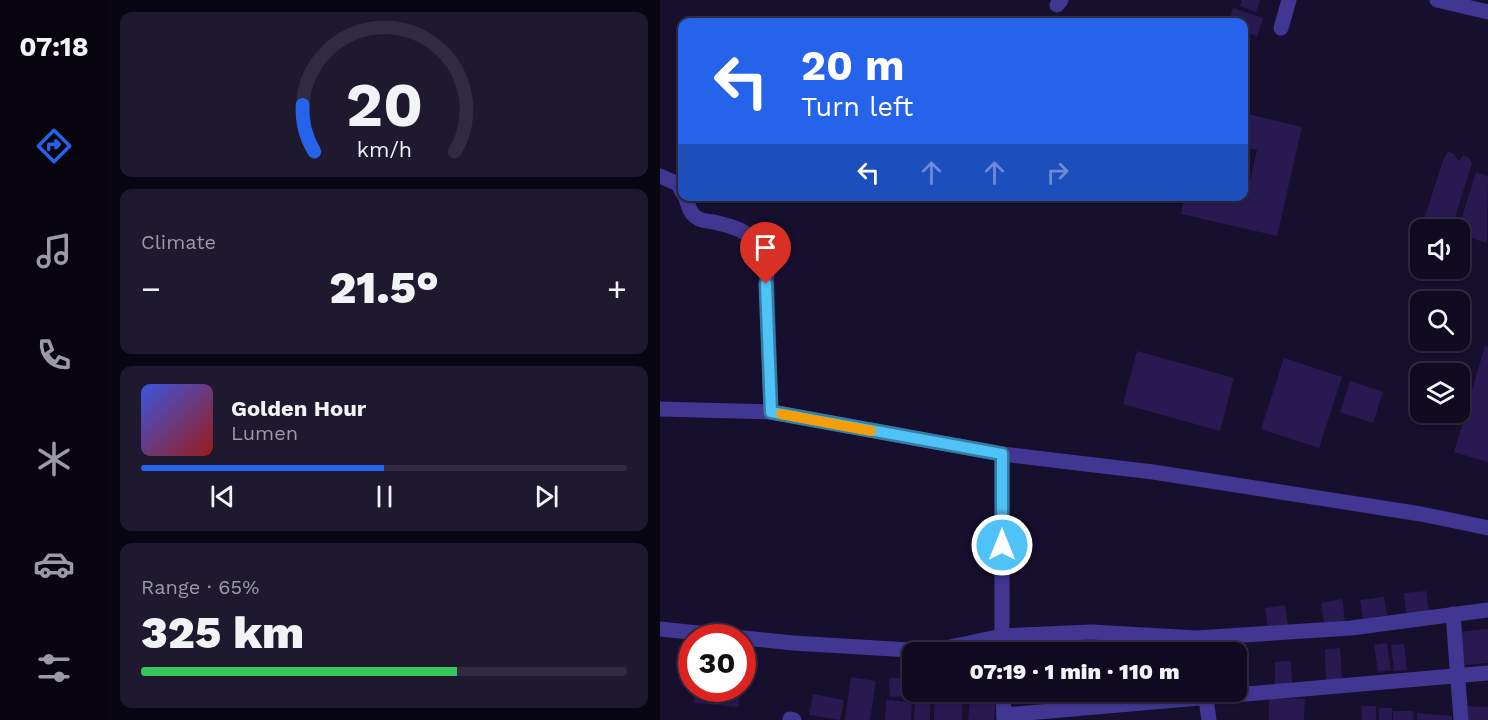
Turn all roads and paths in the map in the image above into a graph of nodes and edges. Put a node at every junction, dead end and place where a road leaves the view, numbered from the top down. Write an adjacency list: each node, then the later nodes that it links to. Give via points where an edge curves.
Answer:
1 (1289, 0): 4 (street)
2 (1437, 0): 3 (street)
3 (1488, 12)
4 (1281, 28)
5 (660, 176): 6 (street)
6 (678, 184)
7 (687, 201): 9 (street, via 697,218 732,226 759,245 766,263)
8 (660, 409): 9 (street)
9 (771, 412): 10 (street)
10 (1002, 454): 11 (street, via 1153,472); 15 (street)
11 (1488, 528)
12 (1488, 610): 13 (street)
13 (1453, 614): 18 (street); 20 (street)
14 (660, 629): 15 (street, via 910,650 945,648)
15 (1002, 636): 16 (street); 17 (street, via 1091,632)
16 (1002, 642)
17 (1173, 642)
18 (1225, 642)
19 (1488, 673): 20 (street)
20 (1459, 674): 21 (street); 27 (street)
21 (1247, 691)
22 (1003, 702): 25 (street)
23 (1138, 702): 25 (street)
24 (1206, 702): 26 (street)
25 (1004, 718)
26 (1209, 720)
27 (1461, 720)

